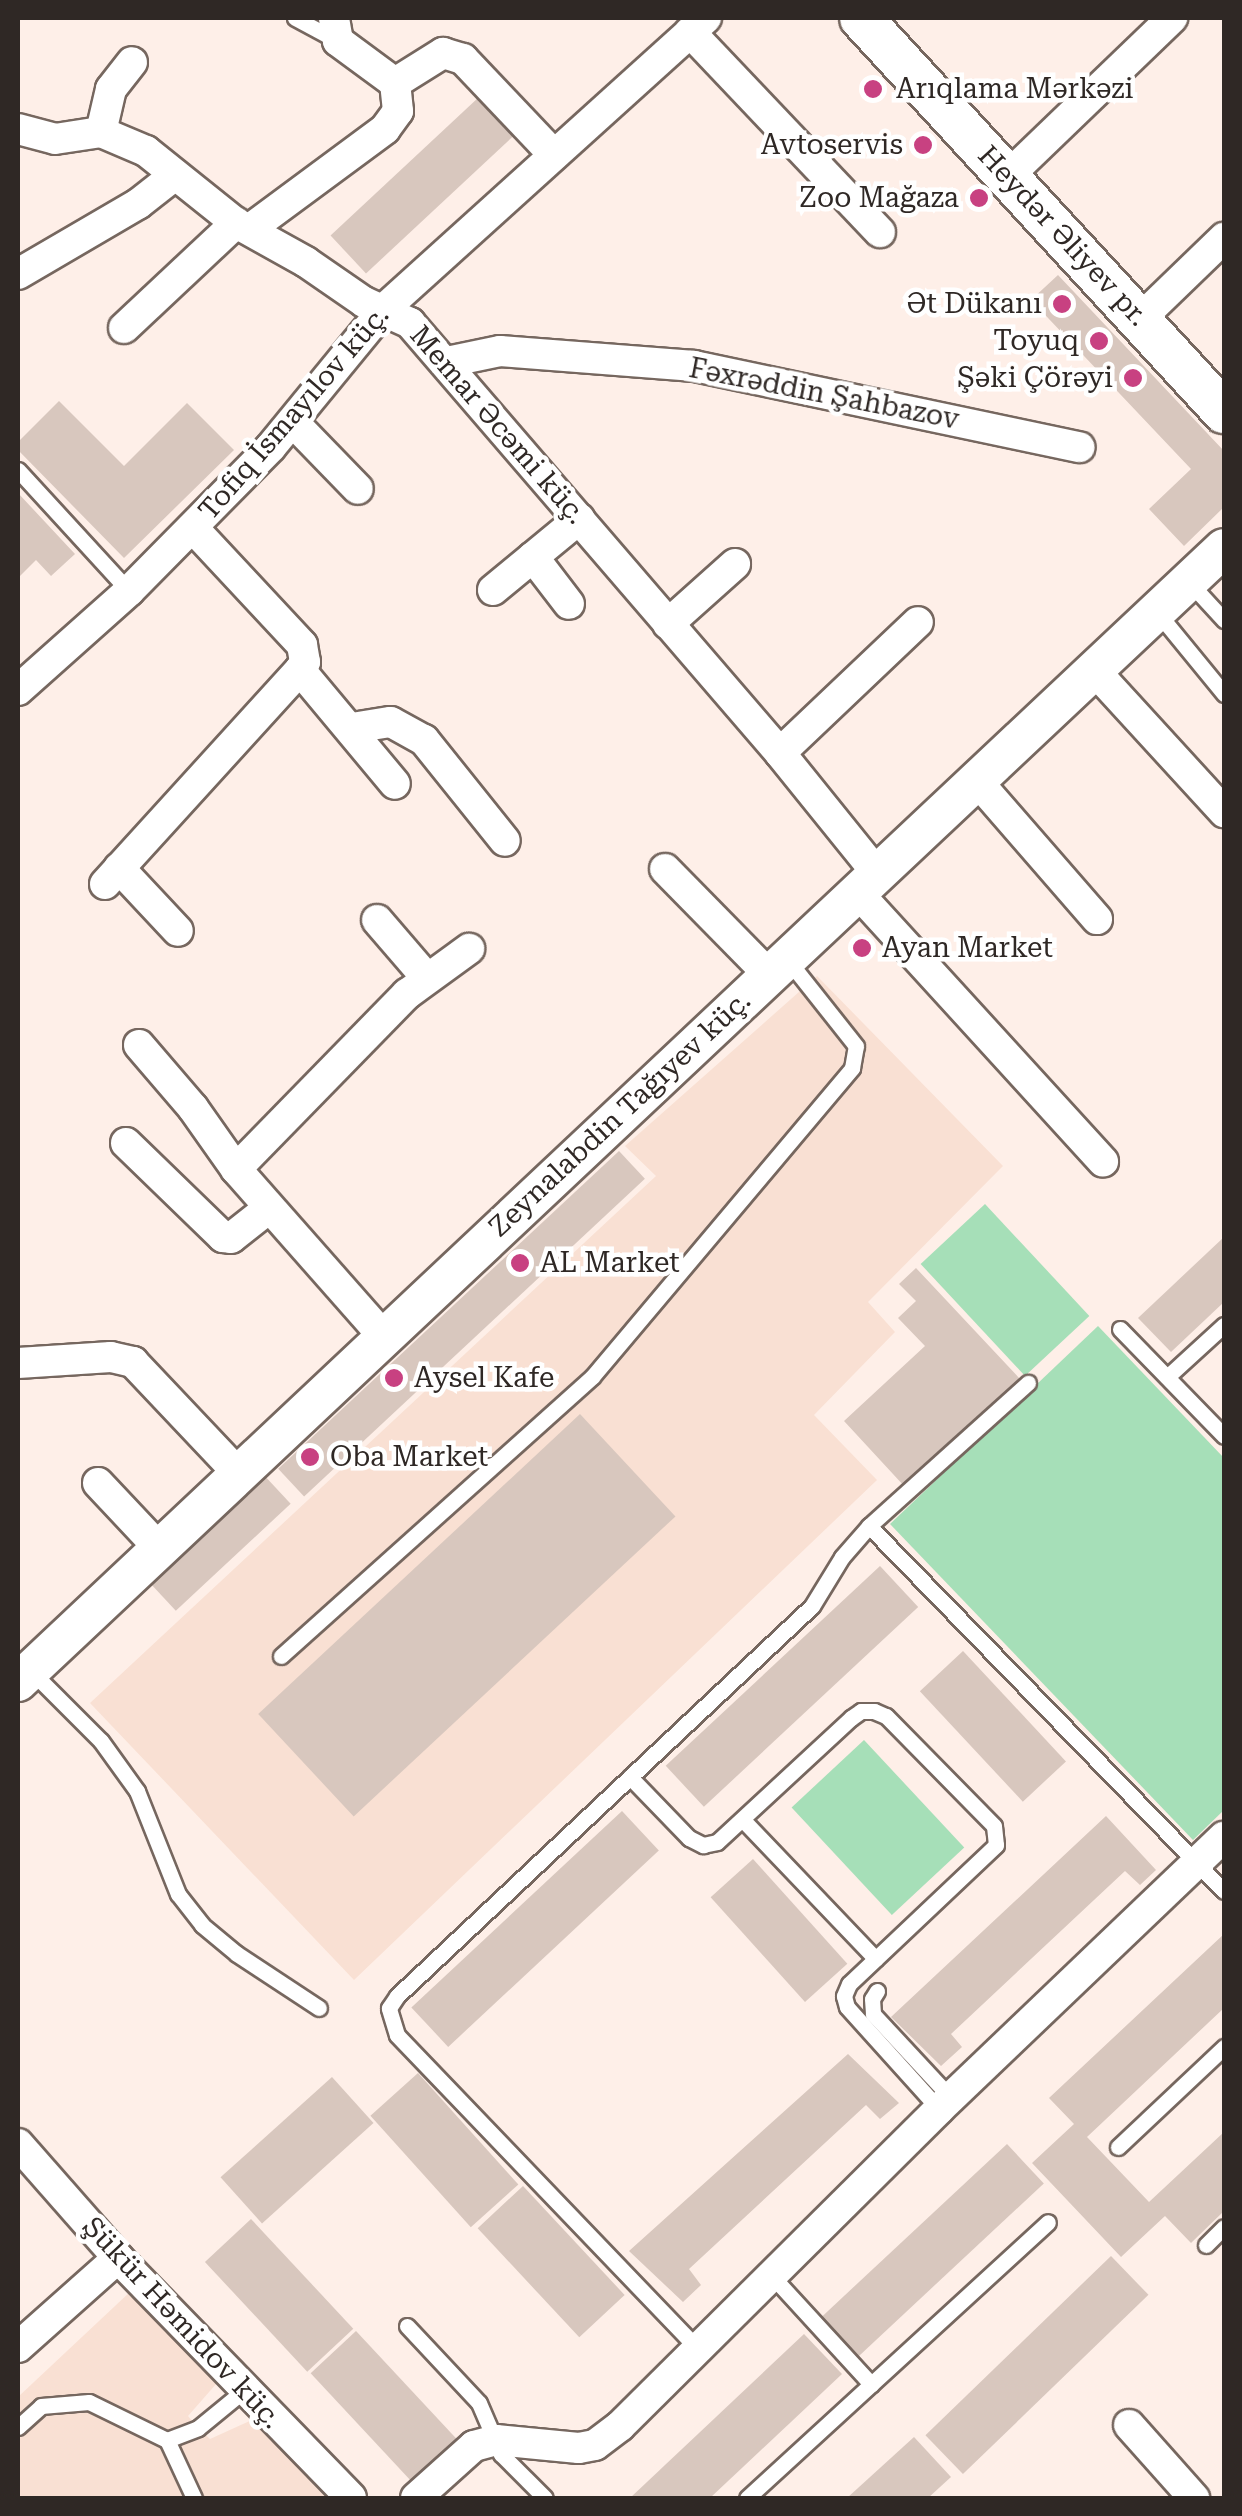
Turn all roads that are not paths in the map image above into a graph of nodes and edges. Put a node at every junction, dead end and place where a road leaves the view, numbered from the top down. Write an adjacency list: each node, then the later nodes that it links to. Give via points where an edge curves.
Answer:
1 (295, 18): 5 (lane)
2 (861, 18): 12 (main road, Heydər Əliyev pr.)
3 (1172, 18): 12 (street)
4 (698, 25): 10 (street, Tofiq İsmayılov küç.); 14 (street)
5 (336, 29): 7 (street)
6 (132, 62): 9 (street, via 111,89)
7 (395, 83): 10 (street, via 444,54 464,59); 13 (street, via 398,111 385,129)
8 (18, 129): 9 (street, via 54,140)
9 (101, 132): 11 (street, Memar Əcəmi küç., via 146,150)
10 (554, 156): 17 (street, Tofiq İsmayılov küç.)
11 (175, 175): 13 (street, Memar Əcəmi küç.); 16 (street, via 129,210)
12 (1008, 176): 18 (main road, Heydər Əliyev pr.)
13 (243, 226): 17 (street, Memar Əcəmi küç., via 341,289); 19 (street)
14 (880, 232)
15 (1224, 238): 18 (street)
16 (18, 274)
17 (384, 308): 20 (street, Memar Əcəmi küç., via 410,323); 22 (street, Tofiq İsmayılov küç.)
18 (1140, 320): 21 (main road, Heydər Əliyev pr.)
19 (124, 328)
20 (448, 362): 23 (street, Fəxrəddin Şahbazov, via 500,352 694,366); 26 (street, Memar Əcəmi küç.)
21 (1224, 412)
22 (293, 422): 25 (street); 27 (street, Tofiq İsmayılov küç.)
23 (1080, 447)
24 (18, 470): 33 (lane)
25 (358, 490)
26 (579, 519): 29 (street); 38 (street, Memar Əcəmi küç.)
27 (193, 528): 33 (street, Tofiq İsmayılov küç.); 39 (street, via 302,645)
28 (1224, 548): 31 (street, Zeynalabdin Tağıyev küç.)
29 (533, 557): 32 (street); 34 (street)
30 (735, 564): 38 (street)
31 (1189, 582): 35 (street, Zeynalabdin Tağıyev küç.); 36 (lane)
32 (493, 590)
33 (129, 591): 41 (street, Tofiq İsmayılov küç.)
34 (568, 604)
35 (1157, 612): 40 (street, Zeynalabdin Tağıyev küç.); 42 (lane)
36 (1224, 620)
37 (918, 622): 44 (street)
38 (668, 624): 44 (street, Memar Əcəmi küç.)
39 (300, 670): 43 (street); 53 (street, via 112,876)
40 (1094, 670): 45 (street, Zeynalabdin Tağıyev küç.); 47 (street)
41 (18, 690)
42 (1224, 694)
43 (352, 728): 46 (street); 48 (street, via 390,722 415,734)
44 (780, 753): 50 (street, Memar Əcəmi küç.)
45 (977, 782): 50 (street, Zeynalabdin Tağıyev küç.); 51 (street)
46 (395, 784)
47 (1224, 812)
48 (505, 840)
49 (665, 869): 55 (street)
50 (867, 883): 55 (street, Zeynalabdin Tağıyev küç.); 59 (street, Memar Əcəmi küç.)
51 (1097, 919)
52 (377, 920): 56 (street)
53 (178, 931)
54 (469, 950): 56 (street)
55 (778, 967): 64 (street, Zeynalabdin Tağıyev küç.); 73 (lane, via 856,1046 852,1068 592,1377)
56 (426, 977): 60 (street)
57 (139, 1045): 60 (street)
58 (126, 1143): 61 (street, via 223,1238)
59 (1104, 1160)
60 (236, 1170): 61 (street)
61 (269, 1208): 64 (street)
62 (1224, 1325): 66 (lane)
63 (1120, 1329): 66 (lane)
64 (383, 1336): 69 (street, Zeynalabdin Tağıyev küç.)
65 (18, 1364): 69 (street, via 110,1357 132,1362)
66 (1167, 1378): 68 (lane)
67 (1028, 1383): 71 (lane)
68 (1224, 1436)
69 (238, 1473): 72 (street, Zeynalabdin Tağıyev küç.)
70 (98, 1483): 72 (street)
71 (869, 1526): 75 (lane, via 842,1557 824,1594); 78 (lane)
72 (159, 1548): 74 (street, Zeynalabdin Tağıyev küç.)
73 (281, 1656)
74 (22, 1670): 82 (lane, via 101,1741 138,1791 178,1894 202,1925)
75 (630, 1778): 76 (lane, via 704,1846); 94 (lane, via 397,1996 390,2023)
76 (743, 1820): 80 (lane); 80 (lane, via 861,1711 886,1716 994,1826 996,1845)
77 (1224, 1837): 78 (street)
78 (1198, 1863): 79 (lane); 84 (street)
79 (1224, 1892)
80 (876, 1959): 84 (lane, via 849,1984 847,2008)
81 (877, 1992): 84 (lane, via 873,2014)
82 (319, 2008)
83 (1224, 2047): 86 (lane)
84 (945, 2103): 91 (street)
85 (18, 2144): 90 (street, Şükür Həmidov küç.)
86 (1118, 2147)
87 (1048, 2222): 95 (lane)
88 (1224, 2227): 89 (lane)
89 (1206, 2245)
90 (118, 2258): 93 (street); 96 (street, Şükür Həmidov küç.)
91 (772, 2276): 94 (street); 95 (lane)
92 (407, 2326): 100 (lane, via 479,2403)
93 (18, 2346)
94 (698, 2350): 100 (street, via 595,2445)
95 (871, 2384): 105 (lane)
96 (243, 2390): 99 (lane, via 198,2428); 102 (street, Şükür Həmidov küç.)
97 (1129, 2425): 106 (street)
98 (18, 2427): 99 (lane, via 41,2406 89,2402)
99 (167, 2440): 101 (lane)
100 (496, 2440): 103 (street, via 463,2452); 104 (lane, via 510,2466)
101 (194, 2498)
102 (352, 2498)
103 (416, 2498)
104 (546, 2498)
105 (747, 2498)
106 (1194, 2498)

